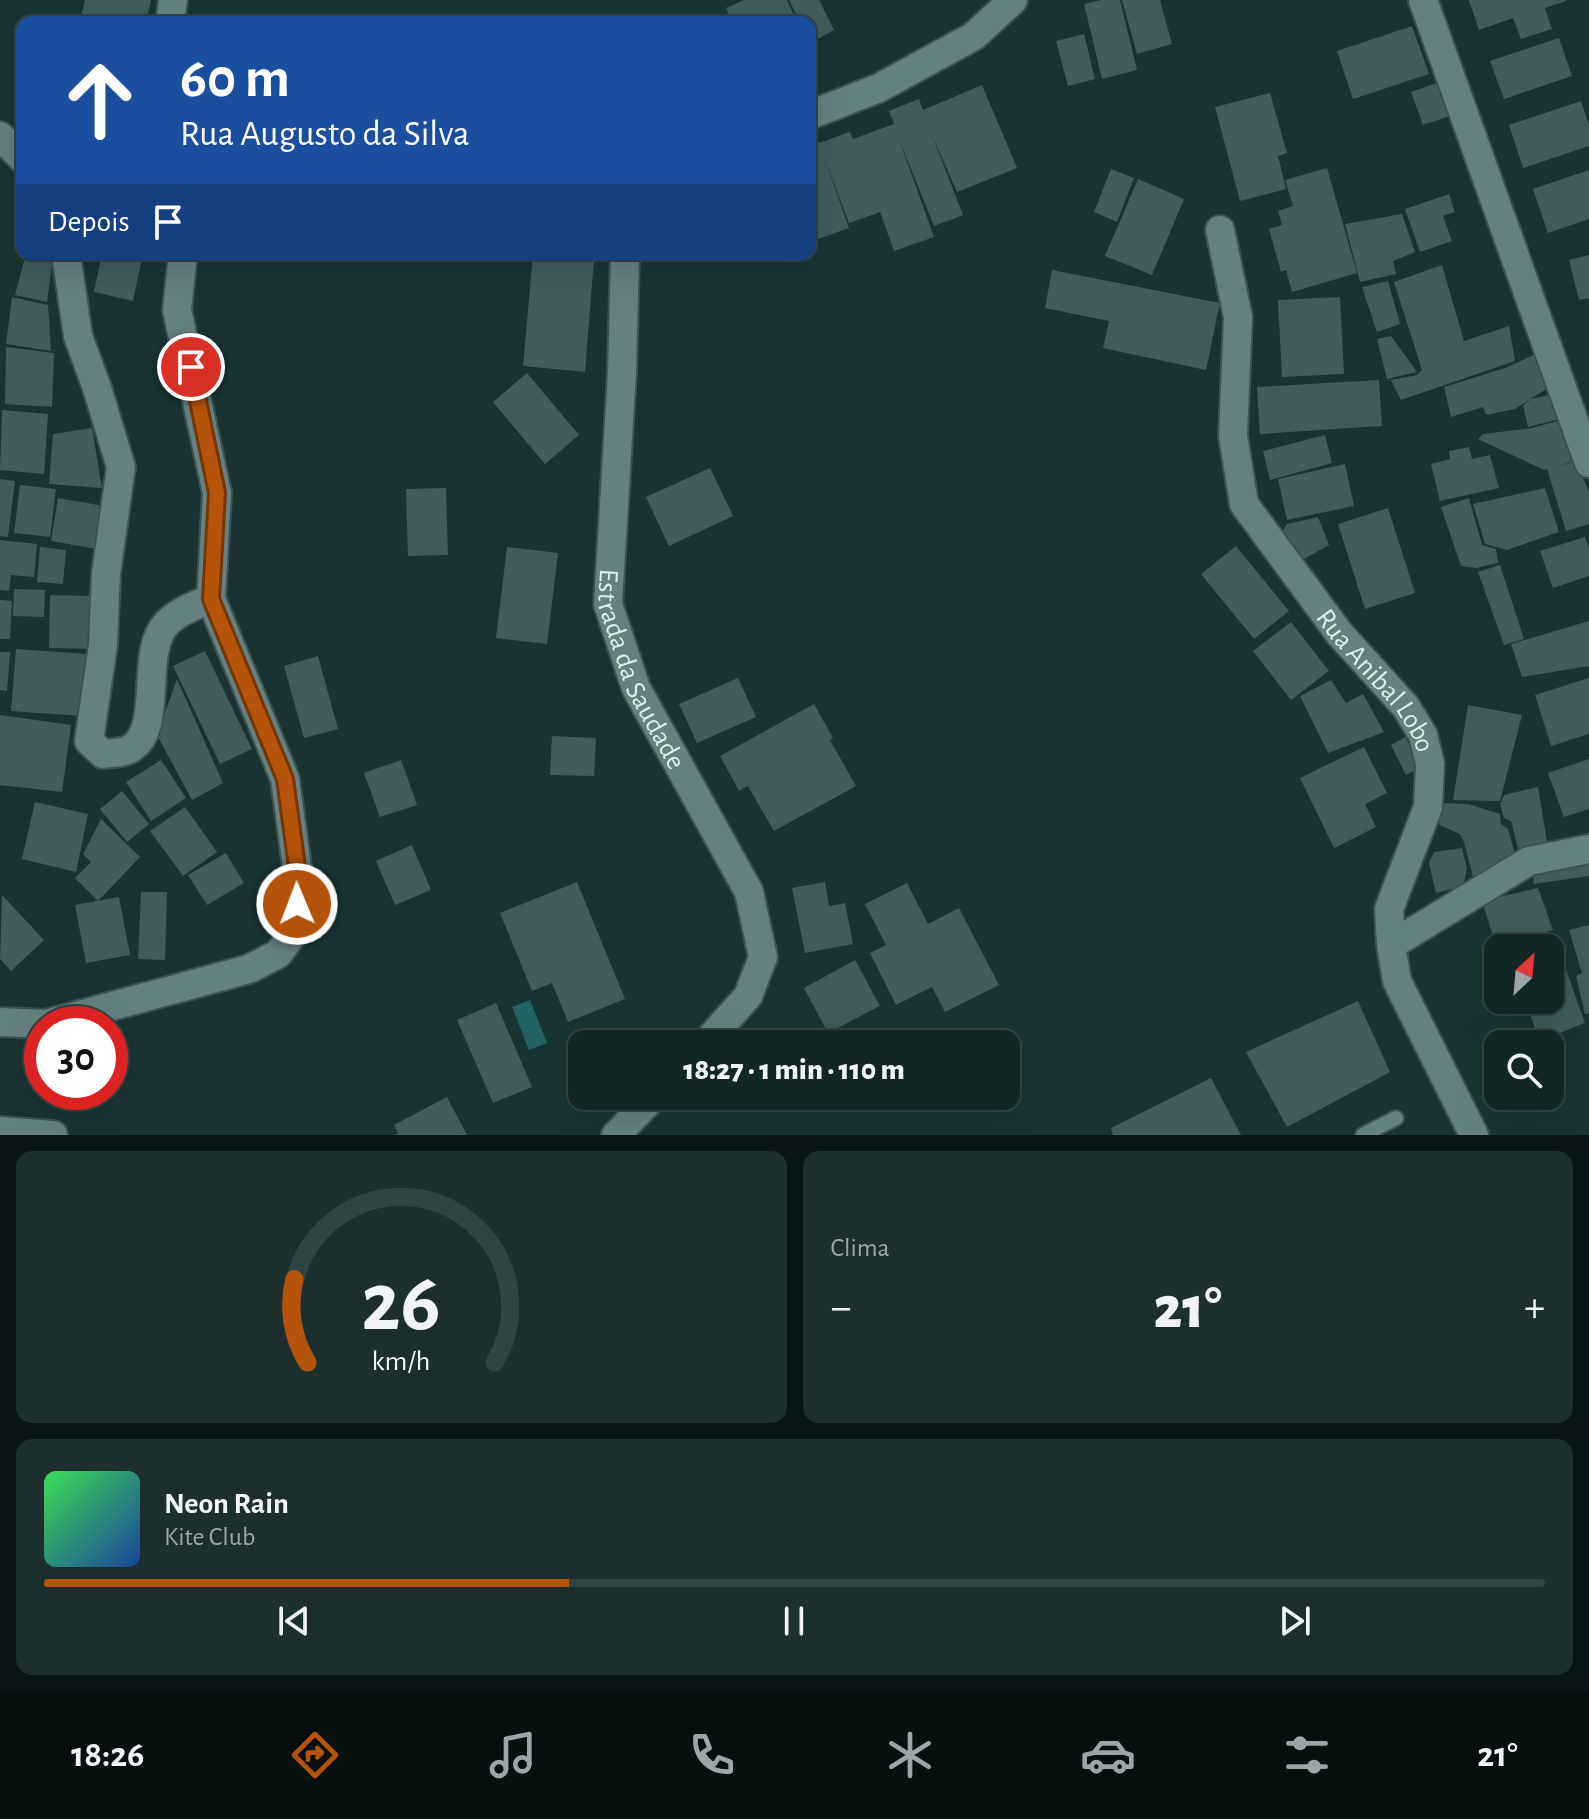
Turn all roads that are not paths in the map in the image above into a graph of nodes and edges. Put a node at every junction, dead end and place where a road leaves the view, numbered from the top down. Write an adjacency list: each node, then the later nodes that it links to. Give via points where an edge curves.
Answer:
1 (1013, 0): 3 (street, via 974,36 879,88)
2 (1423, 1): 10 (street)
3 (816, 113)
4 (0, 136): 5 (street)
5 (16, 152)
6 (1220, 230): 13 (street, Rua Anibal Lobo, via 1238,317 1233,436 1244,504 1339,633 1406,707 1423,735 1430,764 1428,807 1389,909)
7 (67, 260): 11 (street, via 78,336 121,467 89,741 103,754 127,750 140,741 148,717 153,650 166,624)
8 (182, 260): 11 (street, via 177,310 217,493)
9 (625, 260): 15 (street, Estrada da Saudade, via 608,604 636,688 749,892 763,957 748,996)
10 (1589, 463)
11 (211, 599): 14 (street, via 285,779 297,867 292,935 278,954 249,969 46,1024)
12 (1589, 849): 13 (street, via 1529,861)
13 (1391, 945): 22 (street, Rua Anibal Lobo, via 1397,981)
14 (0, 1022)
15 (718, 1030)
16 (640, 1110): 20 (street)
17 (1396, 1118): 21 (lane)
18 (0, 1131): 19 (street)
19 (53, 1135)
20 (616, 1135)
21 (1363, 1135)
22 (1474, 1135)

